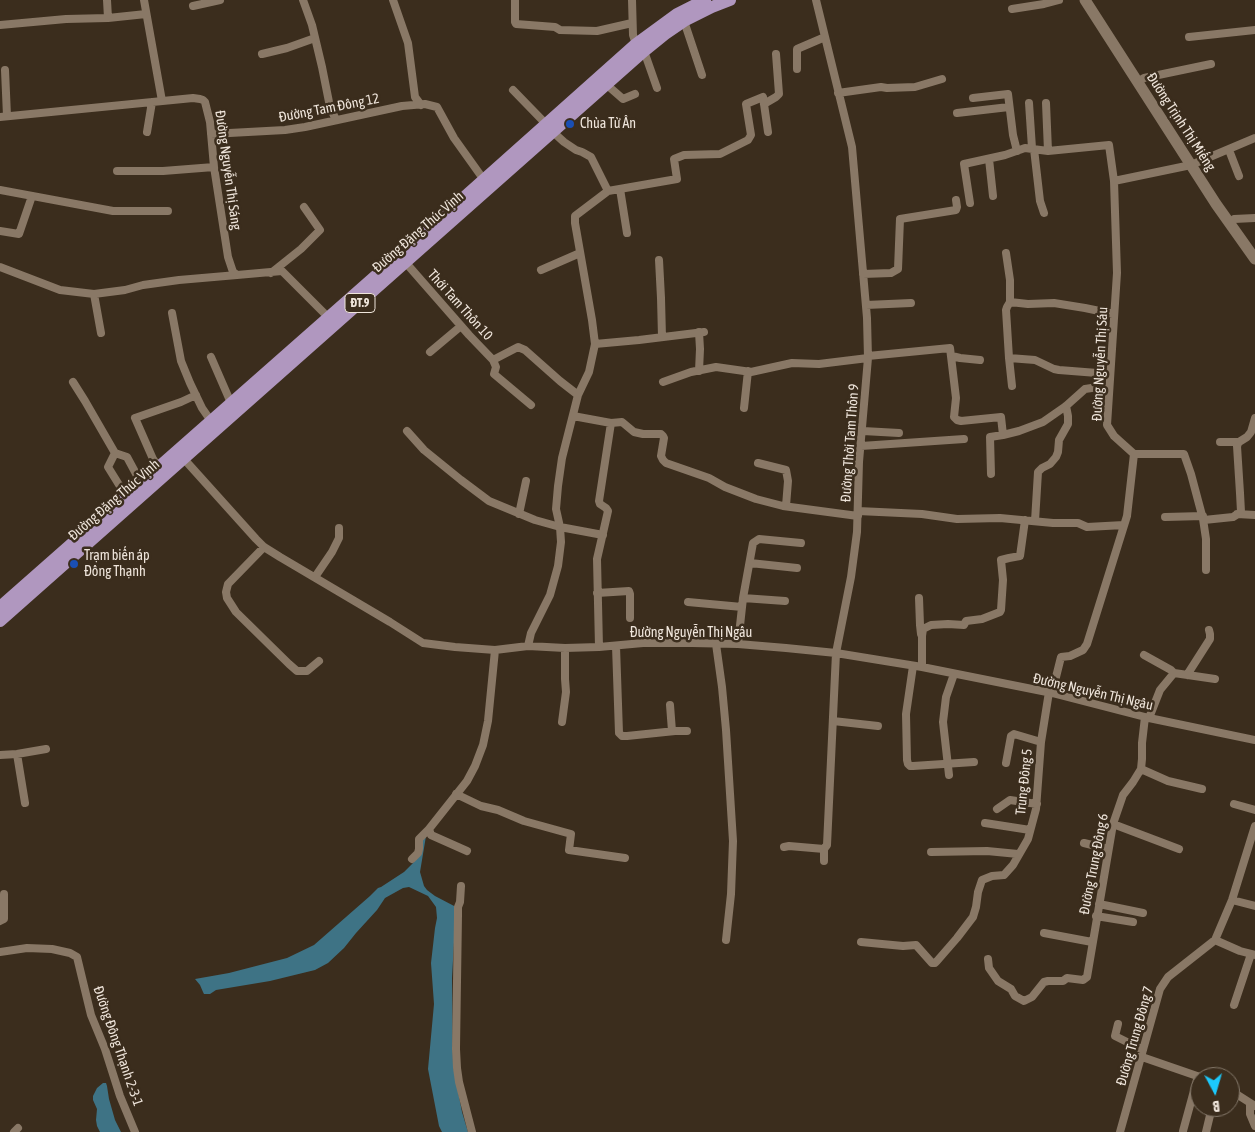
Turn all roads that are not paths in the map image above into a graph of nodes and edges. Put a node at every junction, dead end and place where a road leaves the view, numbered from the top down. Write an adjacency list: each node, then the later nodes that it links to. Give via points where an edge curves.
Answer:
1 (107, 0): 16 (street)
2 (144, 0): 15 (street)
3 (220, 0): 13 (street)
4 (303, 0): 23 (street)
5 (393, 0): 44 (street, via 408,43 415,97)
6 (515, 0): 18 (street, via 516,24 580,31)
7 (632, 0): 18 (street)
8 (705, 0): 24 (main road, Đường Đặng Thúc Vịnh / ĐT.9, via 663,23)
9 (730, 0): 17 (main road, Đường Đặng Thúc Vịnh / ĐT.9)
10 (816, 0): 21 (street, Đường Thời Tam Thôn 9)
11 (1059, 0): 14 (street)
12 (1085, 0): 32 (main road, Đường Trịnh Thị Miếng)
13 (193, 6)
14 (1012, 9)
15 (146, 14): 16 (street); 39 (street)
16 (108, 18): 19 (street)
17 (684, 21): 24 (main road, Đường Đặng Thúc Vịnh / ĐT.9); 30 (street)
18 (632, 23): 24 (street, via 633,34)
19 (0, 25)
20 (1255, 30): 22 (street)
21 (825, 37): 28 (street, via 797,49); 36 (street, Đường Thời Tam Thôn 9)
22 (1189, 37)
23 (315, 38): 25 (street); 48 (street, via 330,107)
24 (640, 47): 33 (main road, Đường Đặng Thúc Vịnh / ĐT.9); 34 (street); 49 (main road, Đường Đặng Thúc Vịnh / ĐT.9)
25 (262, 54)
26 (776, 54): 43 (street, via 779,94)
27 (1211, 64): 32 (street)
28 (797, 69)
29 (5, 70): 47 (street)
30 (702, 75)
31 (942, 79): 36 (street, via 916,87 881,87)
32 (1137, 82): 59 (main road, Đường Trịnh Thị Miếng)
33 (606, 84): 37 (street, via 623,99); 49 (main road, Đường Đặng Thúc Vịnh / ĐT.9)
34 (657, 88)
35 (513, 90): 49 (street)
36 (838, 93): 87 (street, Đường Thời Tam Thôn 9, via 852,147)
37 (635, 94)
38 (973, 98): 45 (street, via 1008,94)
39 (162, 101): 40 (street, Đường Nguyễn Thị Sáng); 52 (street, Đường Nguyễn Thị Sáng, via 203,100)
40 (152, 102): 47 (street, Đường Nguyễn Thị Sáng); 50 (street)
41 (1028, 102): 54 (street)
42 (1046, 103): 57 (street)
43 (764, 104): 51 (street); 66 (street, via 763,97 746,104 751,135 748,140 720,154 684,155 674,159 677,179)
44 (421, 105): 48 (street, Đường Tam Đông 12); 63 (street, via 437,107)
45 (1009, 107): 46 (street); 55 (street)
46 (957, 113)
47 (4, 116)
48 (336, 120): 52 (street, Đường Tam Đông 12, via 285,130)
49 (550, 128): 63 (main road, Đường Đặng Thúc Vịnh / ĐT.9); 67 (street, via 564,142 591,157); 83 (main road, Đường Đặng Thúc Vịnh / ĐT.9)
50 (147, 132)
51 (768, 132)
52 (211, 134): 60 (street, Đường Nguyễn Thị Sáng)
53 (1255, 138): 56 (street)
54 (1033, 149): 55 (street); 57 (street); 74 (street)
55 (1018, 150): 58 (street)
56 (1229, 150): 59 (street); 62 (street)
57 (1048, 151): 64 (street, Đường Nguyễn Thị Sáu, via 1109,145)
58 (988, 159): 69 (street); 71 (street, via 964,164)
59 (1191, 165): 64 (street); 76 (main road, Đường Trịnh Thị Miếng)
60 (214, 167): 61 (street); 88 (street, Đường Nguyễn Thị Sáng, via 228,257)
61 (117, 171)
62 (1239, 176)
63 (484, 180): 95 (main road, Đường Đặng Thúc Vịnh / ĐT.9)
64 (1114, 181): 94 (street, Đường Nguyễn Thị Sáu, via 1117,273)
65 (0, 190): 68 (street)
66 (620, 190): 67 (street); 78 (street)
67 (608, 191): 79 (street, via 575,216)
68 (32, 196): 73 (street, via 113,211); 77 (street, via 19,234)
69 (993, 196)
70 (956, 200): 87 (street, via 956,210 900,219 898,269 891,273)
71 (970, 203)
72 (304, 207): 86 (street, via 320,230)
73 (168, 211)
74 (1044, 213)
75 (1255, 218): 76 (street, via 1234,219)
76 (1229, 223): 81 (main road, Đường Trịnh Thị Miếng)
77 (0, 231)
78 (627, 233)
79 (580, 253): 85 (street); 99 (street)
80 (1006, 253): 90 (street)
81 (1255, 259)
82 (659, 260): 98 (street)
83 (406, 263): 96 (street, Thới Tam Thôn 10); 134 (main road, Đường Đặng Thúc Vịnh / ĐT.9)
84 (0, 267): 89 (street, via 60,290)
85 (541, 270)
86 (271, 272): 88 (street); 95 (street, via 282,271)
87 (863, 274): 92 (street, Đường Thời Tam Thôn 9)
88 (237, 275): 89 (street, via 179,280)
89 (94, 294): 97 (street)
90 (1010, 302): 94 (street, via 1054,303); 104 (street, via 1006,310)
91 (912, 303): 92 (street)
92 (866, 305): 103 (street, Đường Thời Tam Thôn 9)
93 (172, 313): 114 (street, via 182,361)
94 (1114, 314): 109 (street, Đường Nguyễn Thị Sáu)
95 (328, 317): 116 (main road, Đường Đặng Thúc Vịnh / ĐT.9)
96 (461, 326): 100 (street); 105 (street, Thới Tam Thôn 10)
97 (101, 333)
98 (662, 337): 99 (street); 107 (street, via 701,332)
99 (594, 344): 115 (street, via 589,372)
100 (430, 352)
101 (952, 356): 103 (street, via 950,348); 106 (street); 127 (street, via 956,398 954,417 961,421 1001,417)
102 (211, 357): 116 (street)
103 (868, 357): 108 (street, via 819,364 792,363); 125 (street, Đường Thời Tam Thôn 9)
104 (1009, 358): 109 (street, via 1035,360 1059,370); 112 (street)
105 (493, 360): 115 (street, Thới Tam Thôn 10, via 518,347); 117 (street, via 494,374)
106 (980, 360)
107 (699, 371): 108 (street, via 716,367); 111 (street)
108 (748, 371): 119 (street)
109 (1110, 374): 113 (street, Đường Nguyễn Thị Sáu)
110 (73, 382): 132 (street)
111 (664, 382)
112 (1012, 386)
113 (1109, 388): 118 (street, via 1085,389); 133 (street, Đường Nguyễn Thị Sáu, via 1107,425)
114 (196, 395): 122 (street); 136 (street, via 135,418)
115 (578, 396): 120 (street)
116 (231, 403): 122 (main road, Đường Đặng Thúc Vịnh / ĐT.9)
117 (531, 406)
118 (1066, 406): 127 (street, via 1043,422); 149 (street, via 1068,424 1059,440 1058,452 1055,459 1038,472)
119 (744, 408)
120 (573, 416): 123 (street); 151 (street, via 558,486 556,509)
121 (1255, 418): 130 (street, via 1251,432)
122 (211, 421): 134 (main road, Đường Đặng Thúc Vịnh / ĐT.9)
123 (611, 423): 141 (street, via 622,422 634,432 663,436 661,456 666,463 756,499); 153 (street, via 598,500 608,511)
124 (407, 431): 142 (street, via 424,450 489,501)
125 (862, 431): 126 (street); 131 (street, Đường Thời Tam Thôn 9)
126 (899, 433)
127 (1003, 435): 137 (street, via 990,437)
128 (964, 440): 131 (street)
129 (1220, 442): 130 (street)
130 (1239, 442): 144 (street, via 1240,512)
131 (860, 446): 143 (street, Đường Thời Tam Thôn 9)
132 (115, 453): 139 (street, via 127,457); 140 (street, via 108,467)
133 (1134, 454): 147 (street, via 1184,454); 150 (street)
134 (181, 455): 136 (main road, Đường Đặng Thúc Vịnh / ĐT.9); 155 (street, Đường Nguyễn Thị Ngâu); 168 (main road, Đường Đặng Thúc Vịnh / ĐT.9)
135 (758, 463): 141 (street, via 786,470)
136 (158, 468): 139 (main road, Đường Đặng Thúc Vịnh / ĐT.9)
137 (991, 474)
138 (526, 481): 142 (street)
139 (141, 482): 140 (main road, Đường Đặng Thúc Vịnh / ĐT.9)
140 (126, 496): 165 (main road, Đường Đặng Thúc Vịnh / ĐT.9)
141 (786, 506): 143 (street)
142 (519, 514): 151 (street)
143 (858, 514): 148 (street); 178 (street, Đường Thời Tam Thôn 9, via 851,577)
144 (1237, 514): 145 (street); 147 (street, via 1233,517)
145 (1255, 515)
146 (1165, 517): 147 (street)
147 (1203, 518): 158 (street)
148 (1025, 520): 149 (street); 170 (street, via 1020,556 1001,560 1002,610 982,620 966,621 964,625 932,625 923,629)
149 (1034, 520): 150 (street, via 1078,523 1087,527)
150 (1124, 526): 187 (street, via 1087,644 1083,650 1061,657)
151 (560, 527): 153 (street); 173 (street, via 558,566 550,595)
152 (339, 528): 159 (street, via 339,538 332,552)
153 (603, 535): 160 (street, via 597,559)
154 (801, 543): 156 (street, via 759,539 753,543)
155 (264, 546): 159 (street, Đường Nguyễn Thị Ngâu); 180 (street, via 228,584 227,598 236,612 297,671 307,671)
156 (750, 562): 157 (street); 161 (street)
157 (797, 568)
158 (1206, 570)
159 (314, 577): 177 (street, Đường Nguyễn Thị Ngâu, via 423,643)
160 (597, 593): 167 (street, via 629,591); 175 (street)
161 (743, 598): 163 (street); 166 (street)
162 (919, 598): 170 (street)
163 (785, 601)
164 (688, 602): 166 (street)
165 (0, 607)
166 (742, 607): 172 (street)
167 (630, 618)
168 (0, 621)
169 (1209, 630): 185 (street, via 1210,639)
170 (922, 636): 182 (street)
171 (716, 644): 172 (street, Đường Nguyễn Thị Ngâu); 174 (street, Đường Nguyễn Thị Ngâu); 238 (street, via 726,730 733,841)
172 (738, 644): 178 (street, Đường Nguyễn Thị Ngâu)
173 (528, 646): 176 (street, Đường Nguyễn Thị Ngâu); 177 (street, Đường Nguyễn Thị Ngâu)
174 (616, 646): 175 (street, Đường Nguyễn Thị Ngâu); 193 (street, via 619,733 627,736)
175 (599, 647): 176 (street, Đường Nguyễn Thị Ngâu)
176 (565, 648): 191 (street, via 566,692)
177 (495, 650): 206 (street, via 484,745 467,781)
178 (836, 653): 181 (street, Đường Nguyễn Thị Ngâu); 190 (street, Đường Thời Tam Thôn 9)
179 (1144, 655): 183 (street)
180 (320, 661)
181 (912, 666): 182 (street, Đường Nguyễn Thị Ngâu); 202 (street, via 906,714 908,764)
182 (922, 667): 184 (street, Đường Nguyễn Thị Ngâu)
183 (1174, 673): 185 (street); 189 (street, via 1160,690)
184 (954, 674): 187 (street, Đường Nguyễn Thị Ngâu); 202 (street, via 946,697 943,722)
185 (1187, 675): 186 (street)
186 (1216, 679)
187 (1050, 692): 189 (street, Đường Nguyễn Thị Ngâu); 196 (street, Trung Đông 5)
188 (670, 705): 193 (street)
189 (1147, 718): 195 (street, Đường Nguyễn Thị Ngâu); 203 (street)
190 (832, 721): 192 (street); 219 (street, Đường Thời Tam Thôn 9, via 828,836)
191 (562, 722)
192 (878, 726)
193 (672, 731): 194 (street)
194 (687, 731)
195 (1255, 740)
196 (1040, 742): 201 (street, via 1014,734); 208 (street, Trung Đông 5)
197 (46, 749): 198 (street)
198 (17, 754): 199 (street); 207 (street)
199 (0, 756)
200 (974, 762): 202 (street)
201 (1006, 762)
202 (947, 763): 204 (street)
203 (1141, 769): 205 (street, via 1168,781); 213 (street, Đường Trung Đông 6, via 1123,795)
204 (949, 775)
205 (1202, 790)
206 (456, 794): 215 (street); 226 (street, via 524,821 571,834 569,850)
207 (25, 804)
208 (1036, 804): 210 (street, via 1010,800); 216 (street, Trung Đông 5)
209 (1234, 804): 211 (street)
210 (997, 809)
211 (1255, 810)
212 (985, 824): 216 (street)
213 (1113, 824): 220 (street, Đường Trung Đông 6); 221 (street)
214 (1255, 826): 230 (street, Đường Trung Đông 7)
215 (429, 829): 222 (street, via 431,835); 225 (street, via 419,839 418,853)
216 (1030, 830): 224 (street, Trung Đông 5)
217 (1084, 843): 220 (street)
218 (784, 847): 219 (street)
219 (824, 849): 227 (street, Đường Thời Tam Thôn 9)
220 (1108, 849): 231 (street, Đường Trung Đông 6)
221 (1179, 849)
222 (467, 851)
223 (931, 852): 224 (street)
224 (1018, 854): 240 (street, Trung Đông 5, via 1004,875 982,880 973,917 938,961 932,963 916,945)
225 (412, 858)
226 (625, 858)
227 (824, 861)
228 (461, 886): 255 (street, via 456,1068)
229 (4, 894): 235 (street, via 4,919)
230 (1232, 900): 232 (street); 239 (street, Đường Trung Đông 7)
231 (1098, 904): 233 (street); 234 (street, Đường Trung Đông 6)
232 (1255, 906)
233 (1143, 913)
234 (1096, 916): 236 (street); 241 (street, Đường Trung Đông 6)
235 (0, 922)
236 (1132, 922)
237 (1044, 933): 241 (street)
238 (726, 940)
239 (1215, 940): 243 (street); 247 (street, Đường Trung Đông 7, via 1168,977 1160,989)
240 (861, 942)
241 (1092, 942): 244 (street, Đường Trung Đông 6, via 1087,977 1083,980 1048,980 1024,1001 998,982 989,968)
242 (0, 952): 254 (street, Đường Đông Thạnh 2-3-1, via 52,949 70,952 77,957 91,1015)
243 (1253, 955): 245 (street)
244 (988, 959)
245 (1234, 1005)
246 (1118, 1024): 247 (street, via 1115,1036)
247 (1142, 1053): 248 (street); 256 (street, Đường Trung Đông 7)
248 (1190, 1072)
249 (1240, 1095): 250 (street)
250 (1252, 1104): 253 (street, via 1250,1114)
251 (1190, 1110): 257 (street)
252 (1210, 1117): 258 (street)
253 (1255, 1126)
254 (135, 1132)
255 (472, 1132)
256 (1120, 1132)
257 (1184, 1132)
258 (1206, 1132)

